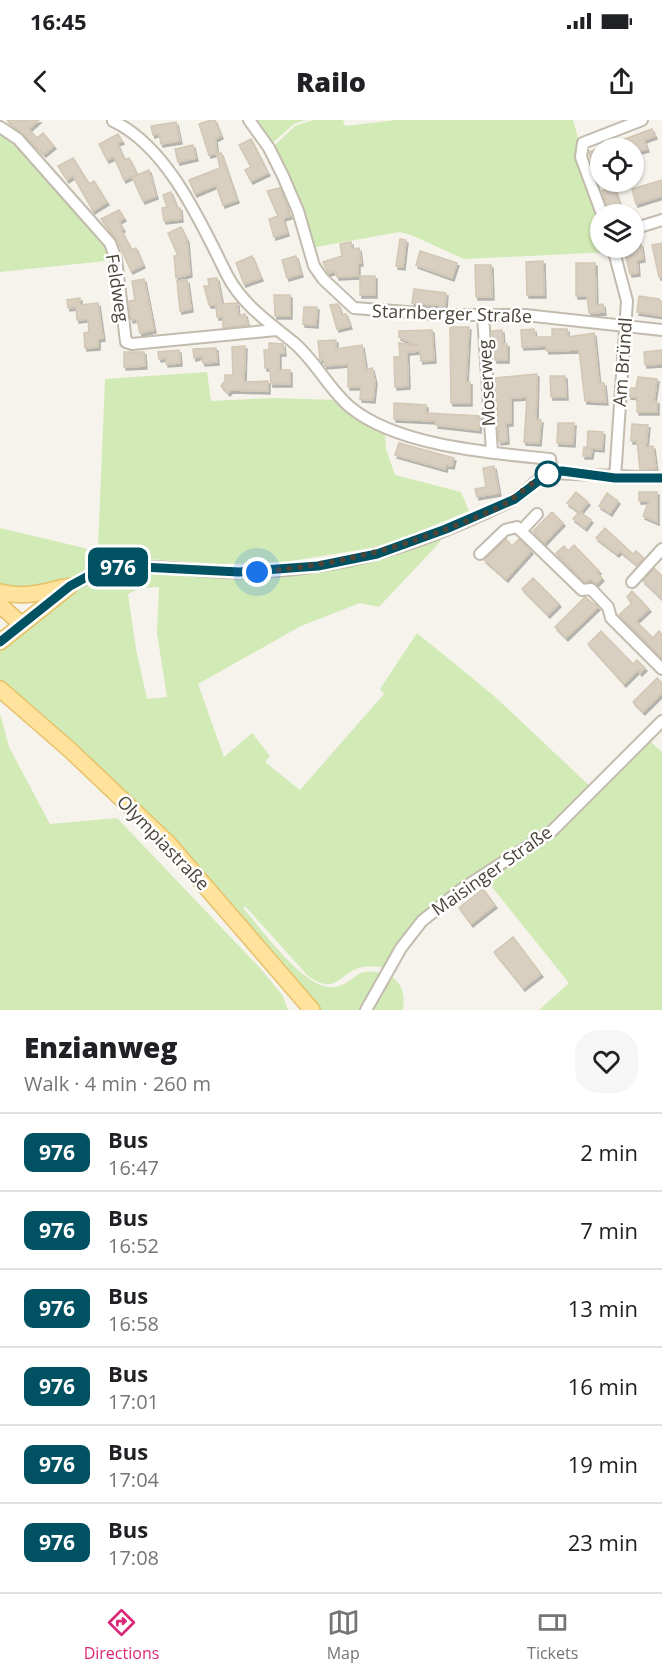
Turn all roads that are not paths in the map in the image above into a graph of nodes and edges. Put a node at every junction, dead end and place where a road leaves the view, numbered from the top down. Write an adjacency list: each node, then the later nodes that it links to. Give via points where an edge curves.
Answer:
1 (249, 120): 9 (street, Starnberger Straße, via 283,176 314,266 354,308)
2 (642, 120): 5 (street, via 583,143 580,157)
3 (113, 121): 11 (street, via 140,137 154,154 195,213 237,291)
4 (0, 127): 11 (street, Feldweg, via 18,140 110,243 116,259 126,342)
5 (598, 204)
6 (662, 220): 7 (street)
7 (644, 226)
8 (616, 258): 10 (street, Am Bründl, via 627,301)
9 (483, 315): 10 (street, Starnberger Straße, via 525,315); 13 (street, Moserweg)
10 (626, 327): 12 (street, Starnberger Straße); 15 (street, Am Bründl)
11 (276, 330): 13 (street, via 295,343 330,386 361,415 423,439)
12 (662, 330)
13 (492, 452): 14 (street, via 550,459)
14 (552, 473): 15 (street); 22 (street, via 515,499 377,554 318,566 239,572 122,566 92,574)
15 (615, 478): 16 (street)
16 (662, 478)
17 (537, 514): 18 (street)
18 (521, 531): 20 (street, via 516,526 505,530); 27 (street, via 582,590 591,589 608,607 611,618)
19 (662, 549): 21 (street)
20 (480, 554)
21 (632, 582)
22 (70, 586): 23 (main road, via 37,595 12,596); 25 (main road)
23 (0, 592)
24 (0, 605): 25 (main road)
25 (21, 624): 26 (main road)
26 (0, 642)
27 (662, 669)
28 (0, 689): 30 (main road, Olympiastraße, via 168,843)
29 (662, 721): 31 (street, Maisinger Straße, via 553,830 462,889 422,921 401,948)
30 (312, 1010)
31 (366, 1010)

